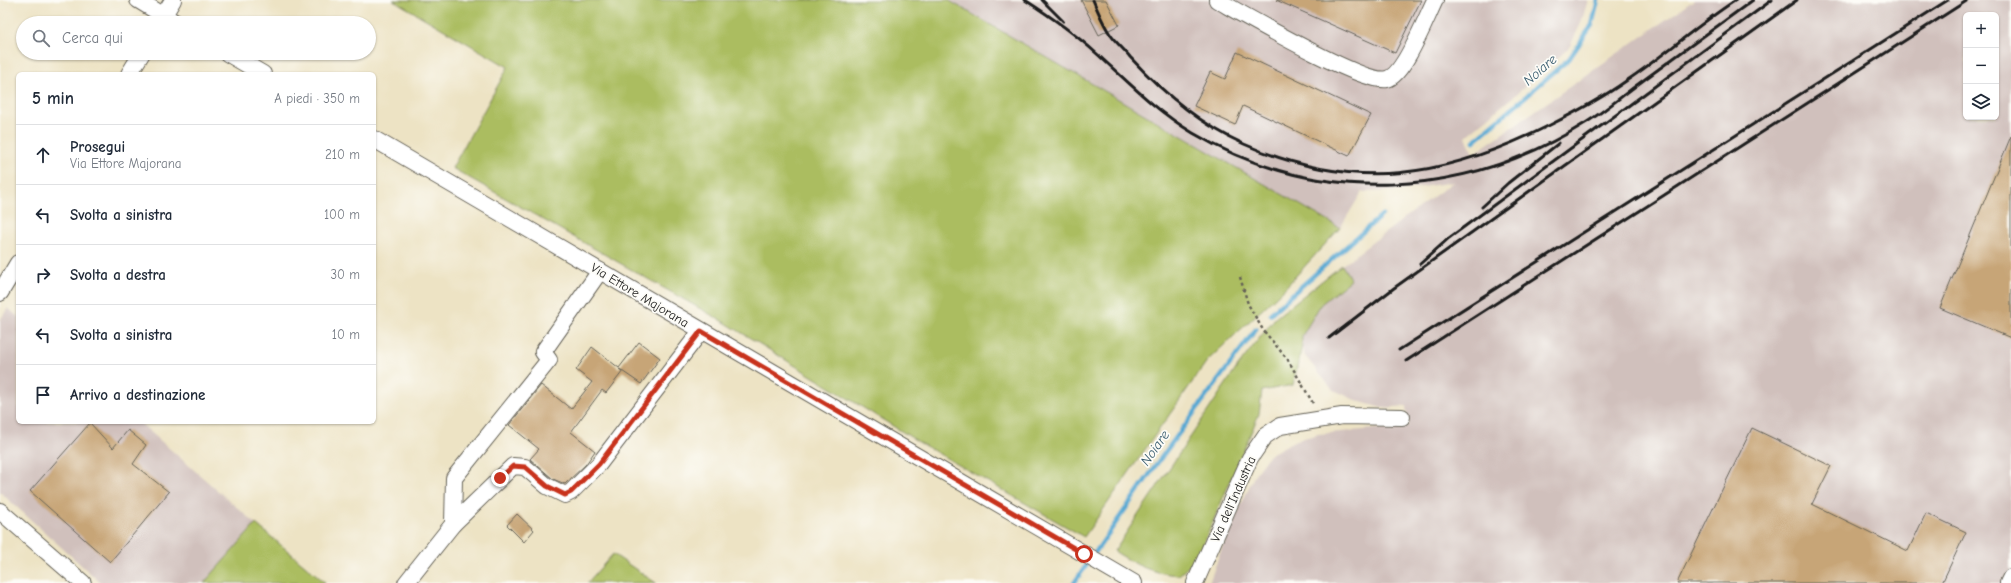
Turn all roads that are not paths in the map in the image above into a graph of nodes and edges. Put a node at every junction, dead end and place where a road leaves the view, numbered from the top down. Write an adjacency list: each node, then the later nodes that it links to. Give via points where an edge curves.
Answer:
1 (138, 0): 5 (street)
2 (173, 0): 6 (street)
3 (1217, 0): 4 (street, via 1323,57 1371,79 1387,79 1397,72 1408,57)
4 (1435, 0)
5 (159, 16)
6 (168, 16)
7 (138, 60): 9 (street)
8 (239, 60): 10 (street)
9 (130, 72)
10 (260, 72)
11 (376, 140): 13 (street, Via Ettore Majorana)
12 (16, 266): 14 (street)
13 (600, 271): 15 (street, Via Ettore Majorana); 18 (street, via 543,352 549,360 454,478)
14 (0, 294)
15 (701, 331): 18 (street, via 599,464 571,492 565,495 547,486 525,467 513,466); 22 (street, Via Ettore Majorana)
16 (1402, 417): 23 (street, Via dell'Industria, via 1342,416 1280,426 1265,436 1250,458)
17 (0, 511): 20 (street)
18 (453, 524): 21 (street)
19 (2011, 577): 24 (street)
20 (82, 583)
21 (406, 583)
22 (1134, 583)
23 (1195, 583)
24 (2008, 583)

